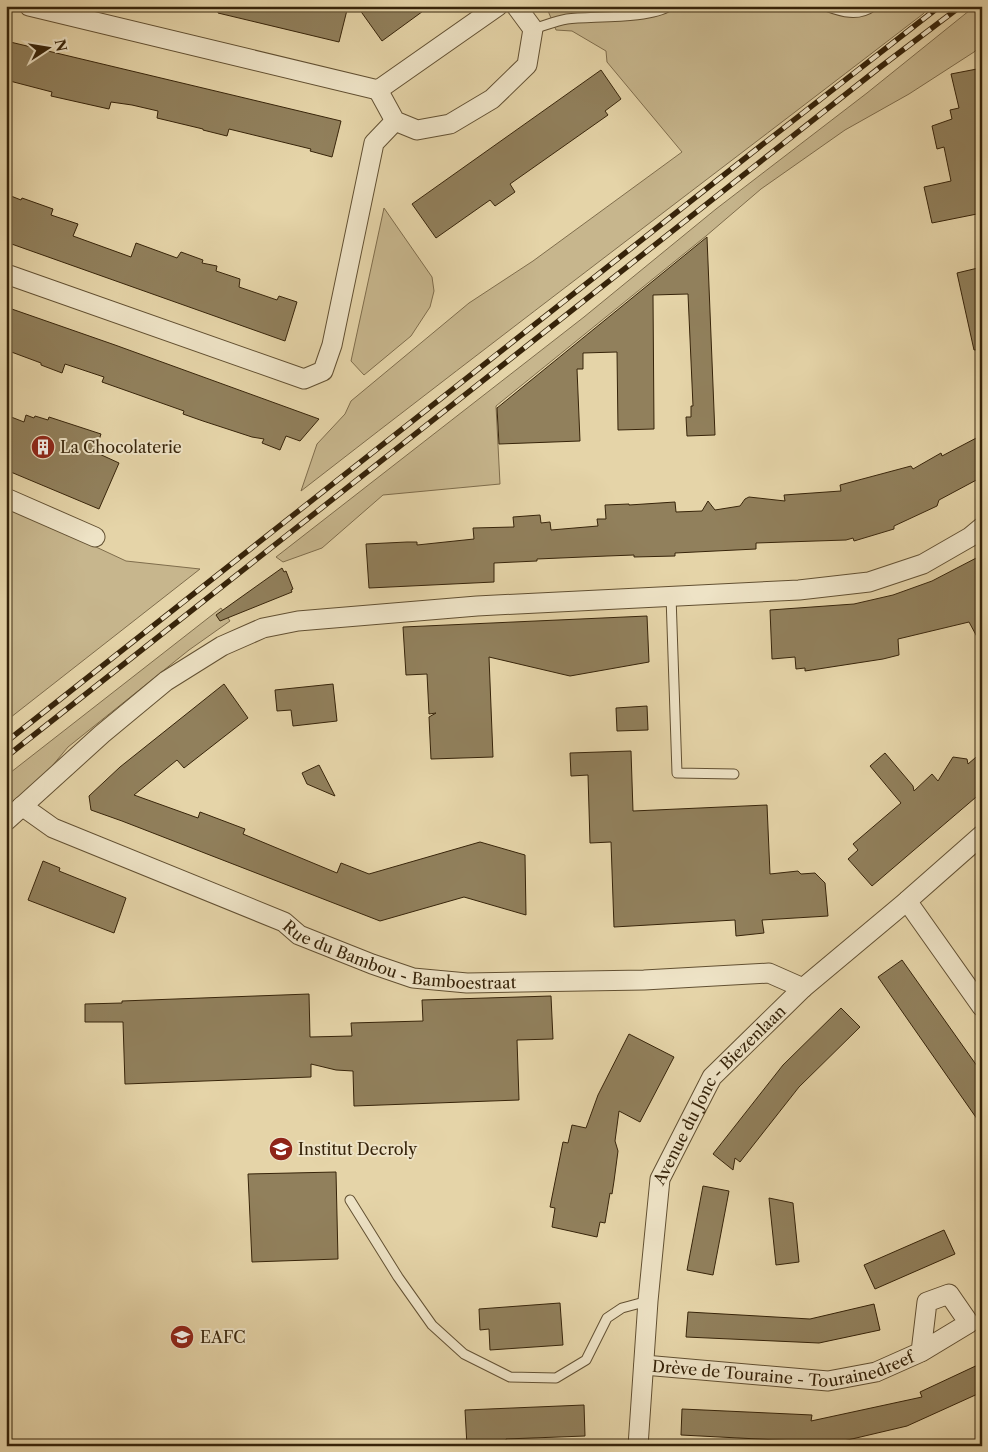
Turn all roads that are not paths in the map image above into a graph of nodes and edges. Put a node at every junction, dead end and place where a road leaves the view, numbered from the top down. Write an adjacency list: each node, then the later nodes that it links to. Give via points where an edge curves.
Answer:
1 (30, 6): 8 (street)
2 (498, 6): 8 (street)
3 (516, 6): 7 (street)
4 (669, 6): 7 (lane, via 662,11 643,14 565,19)
5 (826, 6): 6 (lane, via 847,14)
6 (873, 6)
7 (533, 29): 9 (street, via 527,65 492,99 450,124 417,130)
8 (378, 90): 9 (street)
9 (396, 121): 10 (street, via 374,143 332,345 323,372 304,379)
10 (6, 274)
11 (6, 498): 13 (street)
12 (982, 527): 14 (street, via 923,564 869,582 799,590)
13 (95, 536)
14 (670, 596): 15 (lane, via 677,773); 16 (street, via 478,606 298,621 263,628 222,646 166,680)
15 (734, 774)
16 (22, 806): 17 (street); 20 (street, Rue du Bambou - Bamboestraat, via 53,828 284,922 299,935 413,978 467,983 769,974)
17 (6, 821)
18 (982, 835): 19 (street, Avenue du Jonc - Biezenlaan)
19 (907, 901): 20 (street, Avenue du Jonc - Biezenlaan); 21 (street)
20 (803, 988): 23 (street, Avenue du Jonc - Biezenlaan, via 712,1077 660,1179)
21 (982, 1007)
22 (350, 1200): 23 (lane, via 432,1325 464,1354 510,1376 556,1378 586,1360 607,1318 622,1308)
23 (648, 1301): 25 (street, Avenue du Jonc - Biezenlaan)
24 (922, 1352): 25 (street, Drève de Touraine - Tourainedreef, via 876,1372 828,1381)
25 (644, 1365): 26 (street, Avenue du Jonc - Biezenlaan)
26 (638, 1446)

